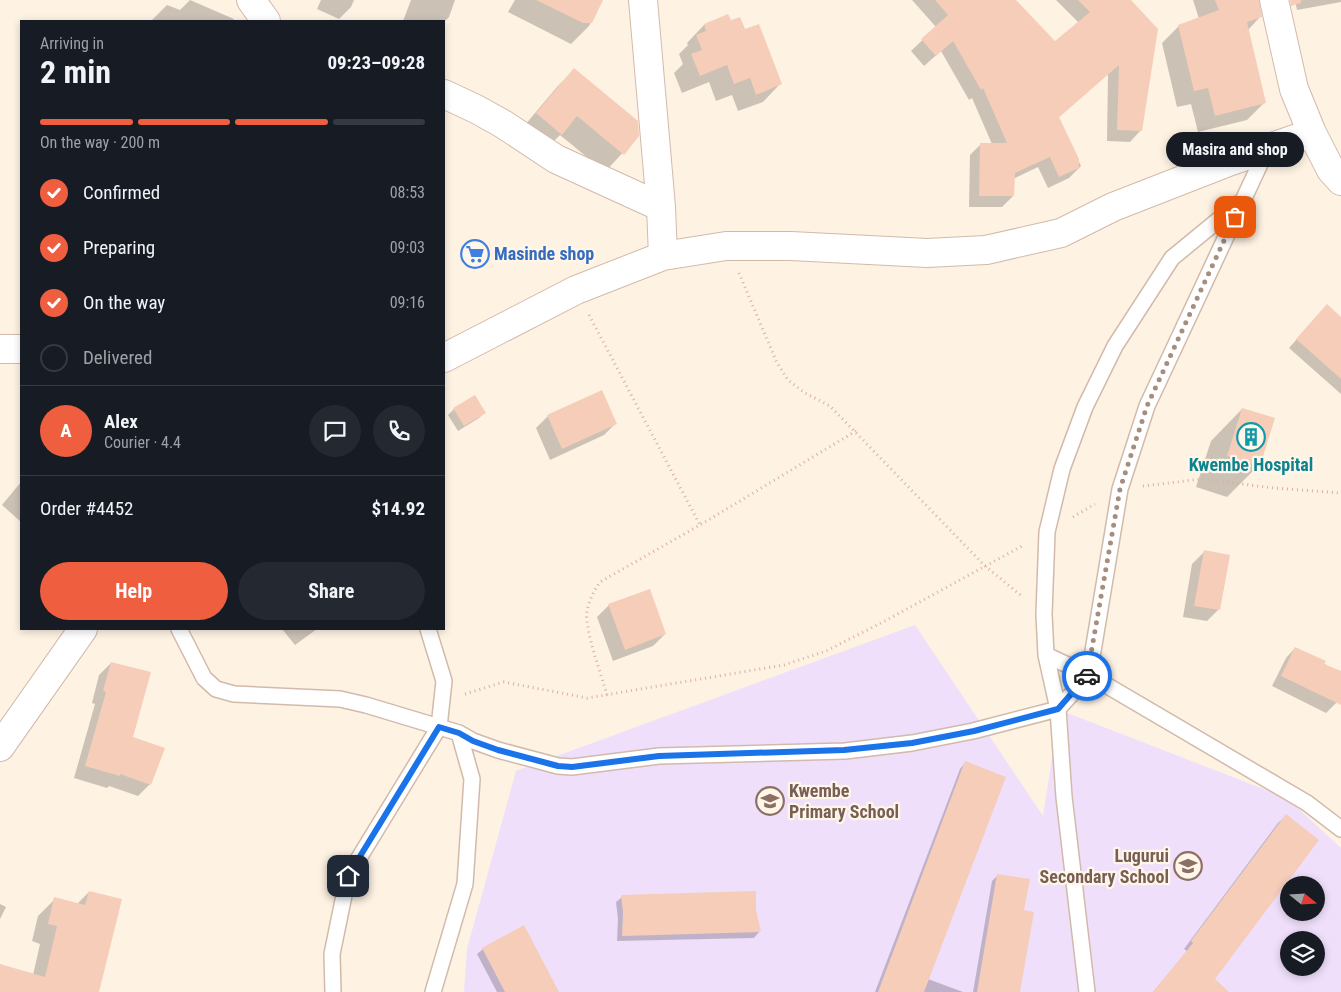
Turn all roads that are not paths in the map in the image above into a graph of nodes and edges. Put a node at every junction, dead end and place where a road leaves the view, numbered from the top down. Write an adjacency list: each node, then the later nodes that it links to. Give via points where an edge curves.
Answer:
1 (251, 0): 4 (street)
2 (643, 0): 10 (street)
3 (1274, 0): 6 (street, via 1294,89)
4 (265, 20)
5 (445, 94): 10 (street, via 503,124 556,159)
6 (1312, 133): 7 (street); 8 (street, via 1331,170)
7 (1267, 149): 9 (lane); 11 (street, via 1113,207 1061,233 986,250 927,253 726,246)
8 (1341, 181)
9 (1243, 201): 18 (lane, via 1172,258 1115,346 1085,407 1062,469 1047,532); 19 (lane, via 1147,406 1120,489)
10 (661, 207): 11 (street)
11 (662, 256): 14 (street, via 576,290)
12 (0, 349): 13 (street)
13 (20, 349)
14 (445, 357)
15 (82, 630): 23 (street)
16 (180, 630): 21 (lane, via 204,678 216,688 234,694 340,699)
17 (428, 630): 21 (lane, via 444,681)
18 (1046, 655): 19 (lane); 20 (lane)
19 (1088, 675): 20 (lane); 24 (lane, via 1307,803)
20 (1058, 709): 22 (lane, via 912,743 844,750 659,756 572,767 498,750); 27 (lane, via 1064,797)
21 (439, 727): 22 (lane); 25 (lane, via 348,876 332,954)
22 (459, 733): 26 (lane, via 472,779 464,884)
23 (0, 747)
24 (1341, 829)
25 (333, 992)
26 (433, 992)
27 (1087, 992)

